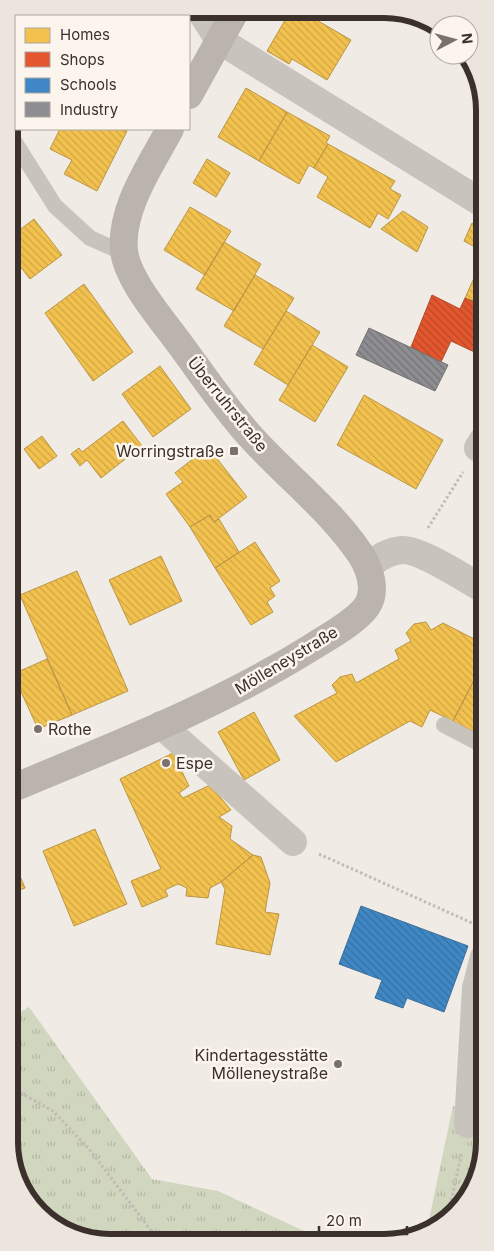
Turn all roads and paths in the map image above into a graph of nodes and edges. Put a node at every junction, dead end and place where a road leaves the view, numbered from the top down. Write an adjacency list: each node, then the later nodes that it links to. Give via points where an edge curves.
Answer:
1 (205, 18): 3 (street)
2 (231, 18): 3 (main road)
3 (219, 40): 4 (main road); 7 (street)
4 (190, 93)
5 (169, 130): 8 (main road, Überruhrstraße, via 133,199 125,227)
6 (18, 147): 8 (lane, via 55,206 90,238)
7 (476, 199)
8 (124, 252): 11 (main road, Überruhrstraße, via 136,281 160,318 250,436 349,540)
9 (476, 452): 10 (path)
10 (426, 532)
11 (366, 566): 12 (street, via 384,554 404,550 440,564); 13 (main road, Mölleneystraße, via 372,584 369,602 342,628 274,670)
12 (476, 585)
13 (161, 725): 16 (main road, Mölleneystraße); 17 (street)
14 (444, 725): 15 (lane)
15 (476, 742)
16 (18, 786)
17 (293, 842): 18 (path)
18 (476, 924)
19 (476, 988): 21 (street)
20 (18, 1091): 23 (path, via 53,1111 90,1150)
21 (468, 1124): 22 (path)
22 (450, 1206)
23 (153, 1234)

